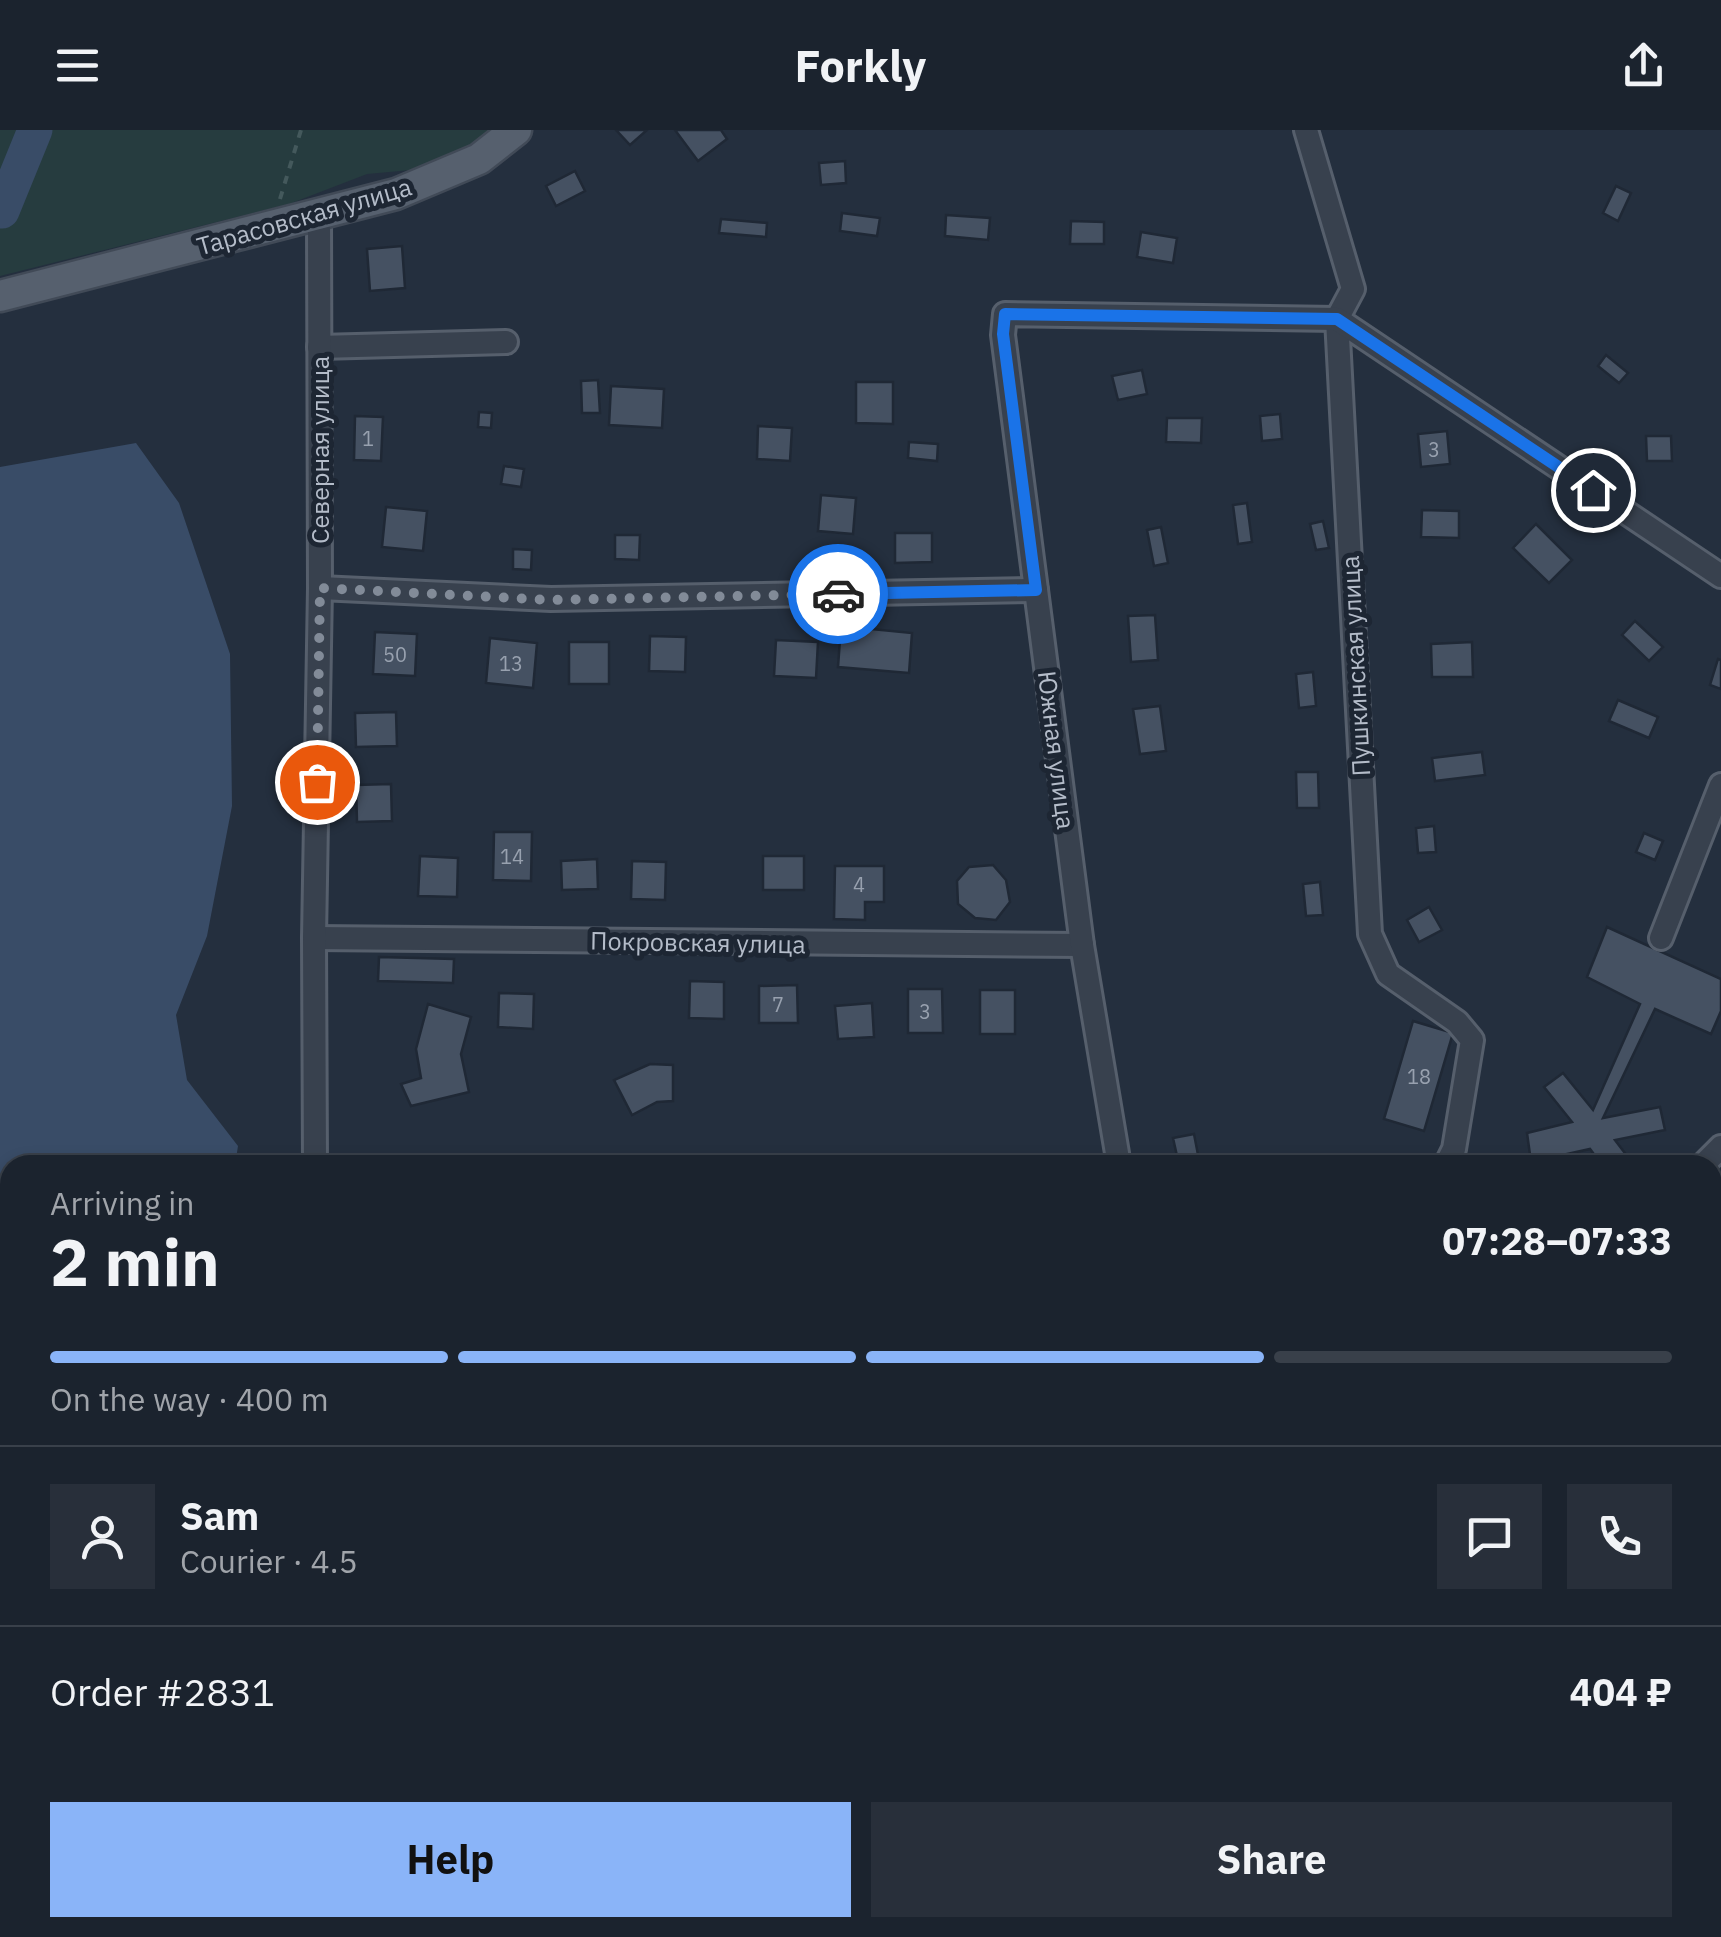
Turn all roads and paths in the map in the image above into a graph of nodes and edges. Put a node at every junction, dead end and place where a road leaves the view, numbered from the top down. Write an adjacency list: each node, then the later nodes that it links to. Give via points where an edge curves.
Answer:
1 (301, 130): 6 (path)
2 (516, 130): 5 (main road, Тарасовская улица, via 479,159 396,194)
3 (1298, 130): 4 (street)
4 (1306, 130): 8 (street, Пушкинская улица, via 1353,290)
5 (318, 216): 6 (main road, Тарасовская улица); 10 (street, Северная улица)
6 (271, 228): 7 (main road, Тарасовская улица)
7 (0, 296)
8 (1337, 319): 11 (street); 13 (street, Южная улица, via 1005,314); 20 (street, Пушкинская улица, via 1370,934 1388,974 1472,1040)
9 (506, 342): 10 (street)
10 (319, 347): 12 (street, Северная улица)
11 (1721, 576)
12 (320, 588): 13 (street, via 551,600); 15 (street, Северная улица)
13 (1036, 590): 17 (street, Южная улица)
14 (1721, 785): 16 (street)
15 (314, 938): 17 (street, Покровская улица); 18 (street, Северная улица)
16 (1661, 938)
17 (1082, 945): 19 (street, Южная улица)
18 (315, 1155)
19 (1117, 1155)
20 (1451, 1155)

